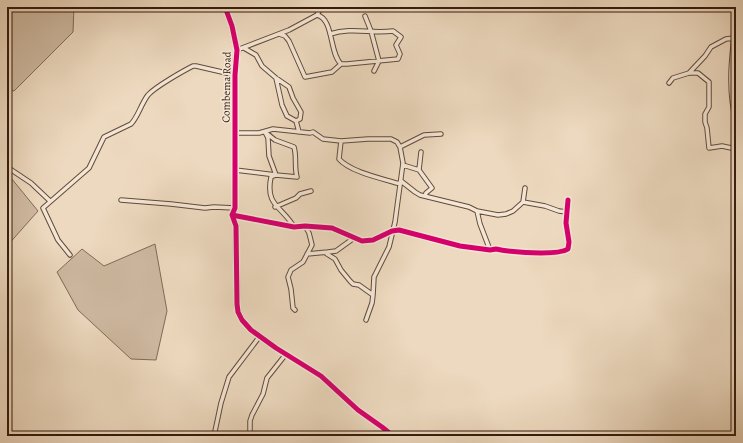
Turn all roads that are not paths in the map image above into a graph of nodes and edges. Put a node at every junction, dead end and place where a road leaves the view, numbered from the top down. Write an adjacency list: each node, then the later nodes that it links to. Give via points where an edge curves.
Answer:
1 (225, 7): 11 (street, Combema Road)
2 (322, 7): 3 (street)
3 (318, 15): 7 (street); 8 (street, via 326,22)
4 (365, 16): 6 (street)
5 (736, 20): 9 (street)
6 (371, 31): 8 (street, via 349,30); 12 (street); 12 (street, via 393,31 402,37 396,45 400,54 398,59)
7 (279, 34): 10 (street); 13 (street, via 288,41 305,77 332,72)
8 (330, 34): 13 (street)
9 (734, 38): 15 (street, via 711,47); 20 (street, via 731,95)
10 (244, 48): 11 (street); 17 (street, via 256,55 262,66)
11 (237, 50): 16 (street, Combema Road)
12 (379, 61): 13 (street); 14 (street)
13 (341, 64)
14 (374, 71)
15 (689, 73): 18 (street, via 672,78); 27 (street, via 698,73 709,82 709,107 704,122 709,148 722,146)
16 (235, 75): 23 (street, Combema Road); 40 (street, via 193,66 156,88 138,109 134,121 104,137 89,168)
17 (276, 78): 19 (street, via 287,116); 19 (street, via 289,87 301,112 300,119)
18 (669, 83)
19 (296, 121): 22 (street)
20 (736, 121)
21 (265, 132): 22 (street, via 273,128); 23 (street); 33 (street, via 269,156); 33 (street, via 275,140 294,147 296,153 297,177)
22 (299, 132): 25 (street, via 313,132 323,139)
23 (235, 134): 31 (street, Combema Road)
24 (441, 134): 26 (street, via 424,135)
25 (341, 141): 26 (street, via 391,139); 34 (street, via 339,160 343,164)
26 (400, 147): 29 (street)
27 (736, 149)
28 (421, 152): 32 (street)
29 (403, 165): 32 (street); 34 (street)
30 (7, 166): 40 (street)
31 (235, 170): 33 (street); 43 (street, Combema Road)
32 (419, 170): 37 (street, via 432,188)
33 (276, 175): 42 (street, via 271,177 269,185 269,193)
34 (401, 183): 37 (street); 49 (street)
35 (525, 188): 41 (street)
36 (311, 191): 42 (street)
37 (425, 196): 44 (street)
38 (121, 200): 43 (street, via 205,208)
39 (568, 200): 45 (street)
40 (50, 201): 54 (street, via 44,206 43,211 58,240)
41 (523, 202): 44 (street, via 506,214); 45 (street)
42 (275, 206): 48 (street)
43 (235, 208): 46 (street)
44 (477, 211): 51 (street)
45 (567, 212): 51 (street, via 569,246 566,251 528,253)
46 (232, 215): 48 (street); 58 (street, via 236,226 236,304 245,324)
47 (305, 226): 48 (street); 50 (street, via 332,228); 53 (street, via 312,245)
48 (294, 227)
49 (392, 231): 50 (street, via 368,242); 51 (street, via 399,230 460,246); 55 (street, via 389,247 374,277)
50 (354, 238): 52 (street, via 336,251)
51 (490, 250)
52 (328, 252): 53 (street); 55 (street, via 350,282)
53 (307, 254): 56 (street, via 303,262 291,270 288,277)
54 (70, 255)
55 (373, 295): 57 (street)
56 (295, 310)
57 (366, 320)
58 (260, 336): 59 (street); 60 (street, via 229,377)
59 (286, 354): 61 (street, via 267,378 263,394 250,421); 62 (street, via 321,376)
60 (214, 436)
61 (250, 436)
62 (393, 436)

